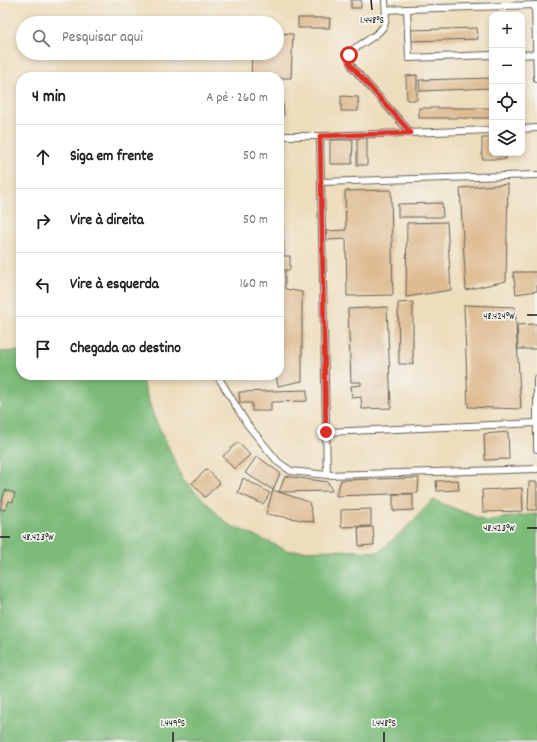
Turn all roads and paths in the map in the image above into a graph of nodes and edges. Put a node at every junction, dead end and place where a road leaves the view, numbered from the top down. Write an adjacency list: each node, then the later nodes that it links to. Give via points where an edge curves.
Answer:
1 (385, 0): 4 (lane)
2 (536, 6): 3 (lane); 6 (lane)
3 (407, 9): 4 (lane); 7 (lane, via 408,58)
4 (386, 10): 12 (lane, via 386,18 380,31 351,51 349,62)
5 (525, 54): 6 (lane)
6 (537, 54): 8 (lane)
7 (489, 55)
8 (537, 79)
9 (537, 128): 10 (lane)
10 (525, 129)
11 (489, 130): 12 (lane)
12 (411, 133): 14 (lane)
13 (284, 136): 14 (lane)
14 (320, 136): 16 (lane)
15 (537, 175): 16 (lane)
16 (321, 182): 20 (lane)
17 (537, 378): 19 (lane)
18 (219, 380): 23 (lane, via 247,424 278,462 291,471)
19 (537, 423): 20 (lane); 21 (lane)
20 (326, 432): 23 (lane)
21 (537, 449)
22 (537, 468): 23 (lane)
23 (327, 475)

